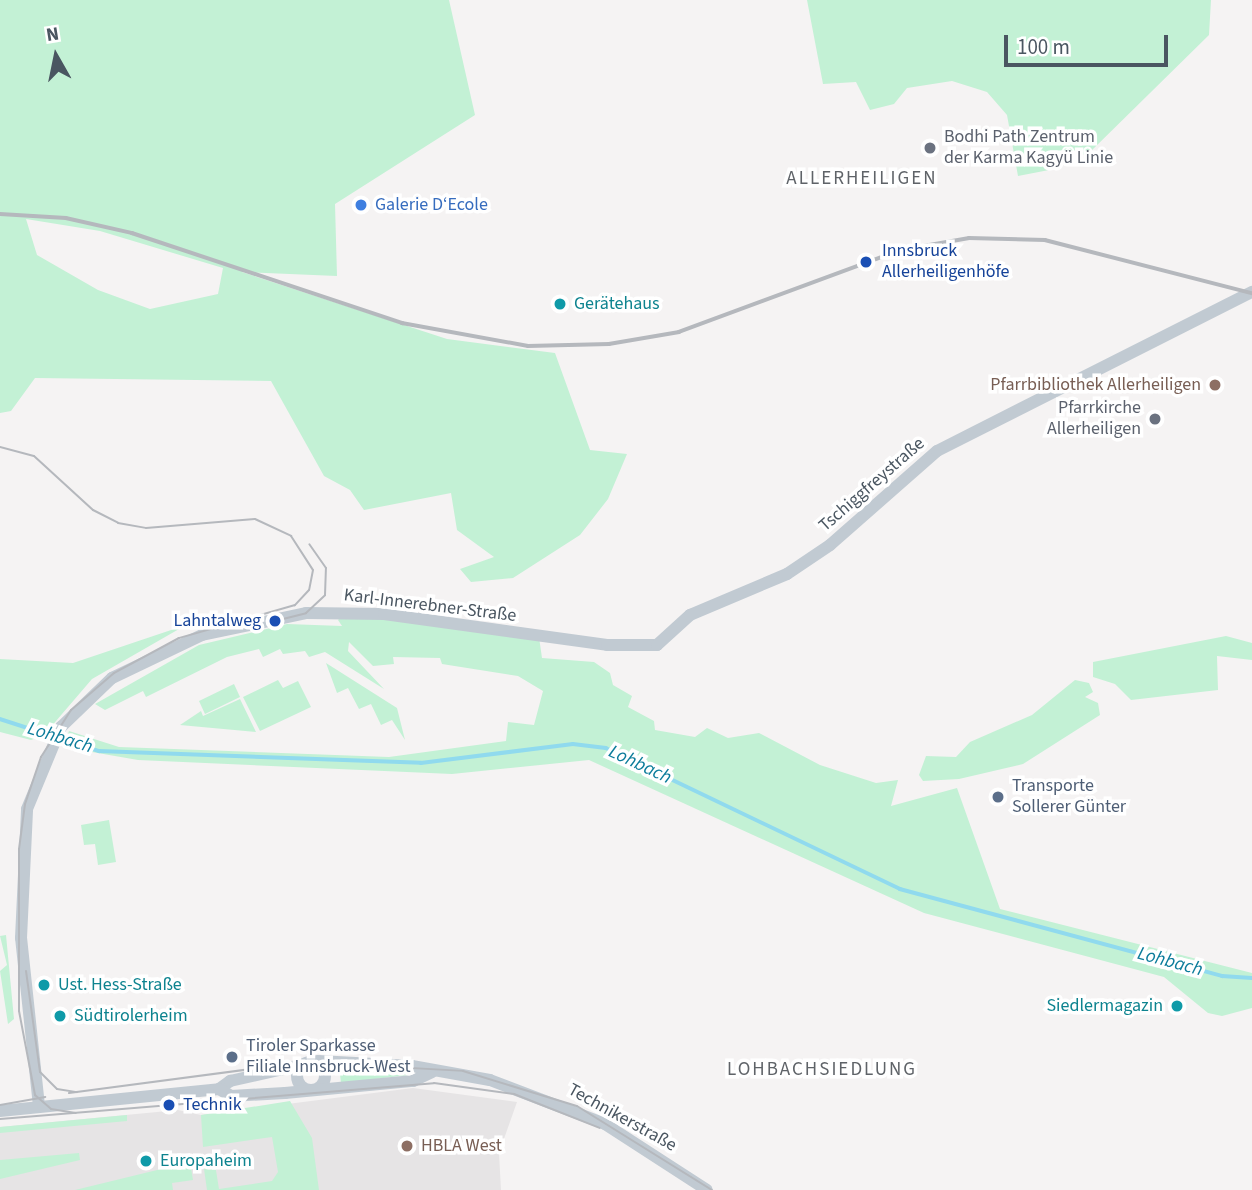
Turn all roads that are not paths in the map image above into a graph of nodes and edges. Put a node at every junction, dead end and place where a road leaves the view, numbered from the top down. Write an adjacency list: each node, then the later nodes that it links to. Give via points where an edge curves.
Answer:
1 (1252, 292): 2 (street, Tschiggfreystraße, via 937,451 830,545 787,574 690,615)
2 (671, 636): 7 (street, Karl-Innerebner-Straße, via 646,649 384,614 278,615 158,652 100,687 61,727 32,790 21,872 23,977)
3 (308, 1064): 4 (street, Technikerstraße); 5 (street, Technikerstraße); 6 (street, via 298,1083); 6 (street, via 325,1080)
4 (432, 1072): 6 (street, Technikerstraße, via 413,1081); 9 (street, Technikerstraße, via 552,1099 617,1130)
5 (219, 1089): 6 (street, Technikerstraße, via 232,1096); 7 (street, Technikerstraße)
6 (312, 1090)
7 (39, 1106): 8 (street, Technikerstraße)
8 (0, 1111)
9 (707, 1190)

